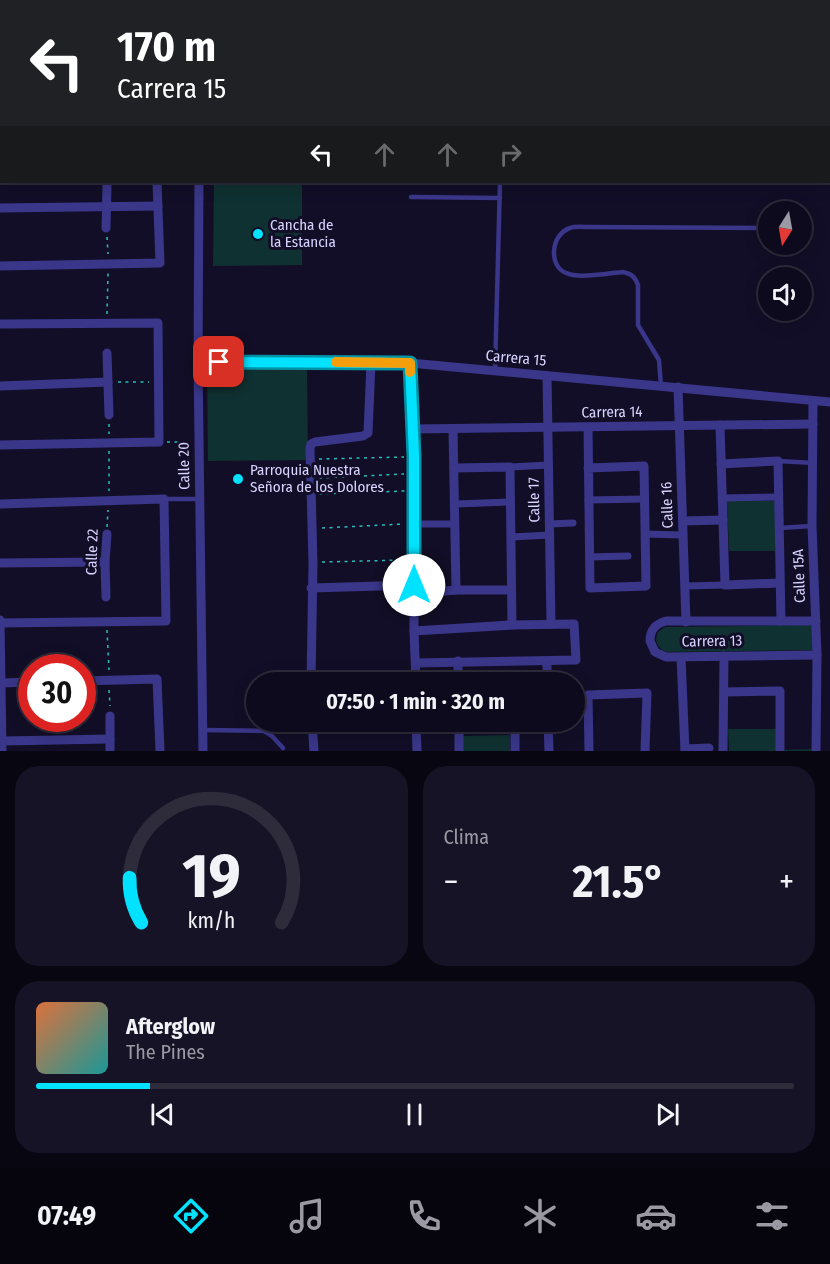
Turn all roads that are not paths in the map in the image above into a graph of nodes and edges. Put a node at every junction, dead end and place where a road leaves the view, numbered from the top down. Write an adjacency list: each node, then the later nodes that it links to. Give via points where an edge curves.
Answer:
1 (157, 183): 8 (street)
2 (199, 183): 15 (street, Calle 20)
3 (500, 183): 6 (lane)
4 (106, 185): 7 (street)
5 (411, 197): 6 (lane)
6 (500, 198): 18 (lane)
7 (106, 206): 8 (street); 9 (street); 10 (street)
8 (158, 206): 12 (street, via 160,263)
9 (0, 208)
10 (106, 228)
11 (758, 228): 22 (lane, via 589,227 568,228 558,237 553,249 556,265 563,273 623,272 636,278 638,325 659,360)
12 (0, 266)
13 (0, 324): 34 (street, via 158,323 159,442)
14 (107, 353): 20 (street)
15 (198, 361): 16 (street, Carrera 15); 45 (street, Calle 20)
16 (371, 363): 17 (street, Carrera 15); 71 (street, via 368,433 311,444)
17 (410, 363): 18 (street, Carrera 15); 32 (street)
18 (495, 371): 19 (street, Carrera 15)
19 (547, 376): 22 (street, Carrera 15); 31 (street, Calle 17)
20 (108, 382): 21 (street); 26 (street)
21 (0, 386)
22 (661, 386): 23 (street, Carrera 15)
23 (678, 387): 24 (street, Carrera 15); 29 (street, Calle 16)
24 (813, 401): 25 (street, Carrera 15); 27 (street, Calle 15A)
25 (830, 402)
26 (108, 416)
27 (813, 424): 28 (street, Carrera 14); 36 (street, Calle 15A)
28 (720, 425): 29 (street, Carrera 14); 37 (street)
29 (680, 426): 30 (street, Carrera 14); 51 (street, Calle 16)
30 (588, 427): 31 (street, Carrera 14); 41 (street)
31 (548, 428): 33 (street, Carrera 14); 38 (street, Calle 17)
32 (411, 429): 33 (street, Carrera 14); 54 (street)
33 (453, 429): 40 (street)
34 (0, 445)
35 (778, 461): 36 (lane); 37 (street); 42 (street)
36 (814, 463): 57 (street, Calle 15A)
37 (721, 464): 43 (street)
38 (549, 465): 39 (street); 56 (street, Calle 17)
39 (510, 467): 40 (street); 48 (street)
40 (454, 468): 50 (street)
41 (588, 468): 46 (street, via 644,466); 47 (street)
42 (778, 497): 43 (street); 58 (street)
43 (722, 498): 52 (street)
44 (164, 499): 45 (lane); 49 (street); 76 (street, via 165,621)
45 (200, 499): 98 (street, Calle 20)
46 (645, 499): 47 (street); 60 (street)
47 (588, 500): 65 (street)
48 (510, 502): 50 (street); 63 (street)
49 (0, 504)
50 (455, 504): 55 (street)
51 (682, 520): 52 (street); 62 (street, Calle 16)
52 (723, 520): 69 (street)
53 (573, 523): 56 (street)
54 (414, 524): 55 (street); 72 (street)
55 (455, 524): 73 (street)
56 (549, 524): 61 (street, Calle 17)
57 (812, 526): 58 (lane); 78 (street, Calle 15A)
58 (779, 528): 68 (street)
59 (107, 534): 66 (street, Calle 22)
60 (645, 534): 62 (street); 65 (street, via 646,586 590,588)
61 (550, 535): 63 (street); 80 (street, Calle 17)
62 (683, 535): 70 (street, Calle 16)
63 (511, 537): 74 (street)
64 (628, 556): 65 (street)
65 (589, 557)
66 (105, 562): 67 (street); 75 (street, Calle 22)
67 (0, 563)
68 (779, 584): 69 (street); 77 (street)
69 (725, 585): 70 (street)
70 (684, 586): 79 (street, Calle 16)
71 (311, 588): 72 (street); 89 (street)
72 (414, 590): 73 (street); 82 (street)
73 (456, 590): 74 (street)
74 (511, 590): 81 (street)
75 (106, 597)
76 (0, 621): 94 (street)
77 (781, 621): 78 (street, Carrera 13); 79 (street, Carrera 13)
78 (816, 621): 83 (street, Calle 15A)
79 (686, 622): 85 (street, Carrera 13, via 662,622 650,636 651,647 658,654)
80 (551, 624): 81 (street); 87 (street, via 574,624 576,660)
81 (512, 625): 82 (street)
82 (414, 631): 88 (street)
83 (817, 655): 84 (street, Carrera 13); 121 (street, Calle 15A)
84 (724, 656): 85 (street, Carrera 13); 96 (street)
85 (681, 657): 108 (street)
86 (458, 661): 87 (street); 88 (street); 91 (street)
87 (547, 661): 92 (street)
88 (416, 663): 90 (street)
89 (311, 672)
90 (416, 672)
91 (458, 672)
92 (547, 672)
93 (96, 680): 110 (street, via 157,679)
94 (0, 682): 95 (street); 105 (street)
95 (18, 682)
96 (724, 692): 119 (street); 120 (street, via 780,692)
97 (110, 716): 104 (street)
98 (202, 730): 106 (lane, via 264,731); 111 (street, Calle 20)
99 (313, 732): 112 (street)
100 (416, 732): 113 (street)
101 (459, 732): 114 (street)
102 (515, 732): 115 (street)
103 (548, 732): 116 (street)
104 (110, 739): 105 (street); 109 (street)
105 (2, 746)
106 (283, 748)
107 (709, 748): 108 (street)
108 (685, 750)
109 (110, 751)
110 (160, 751)
111 (202, 751)
112 (314, 751)
113 (417, 751)
114 (459, 751)
115 (515, 751)
116 (549, 751)
117 (589, 751): 118 (street, via 588,695 646,693)
118 (645, 751)
119 (723, 751)
120 (780, 751)
121 (816, 751)

